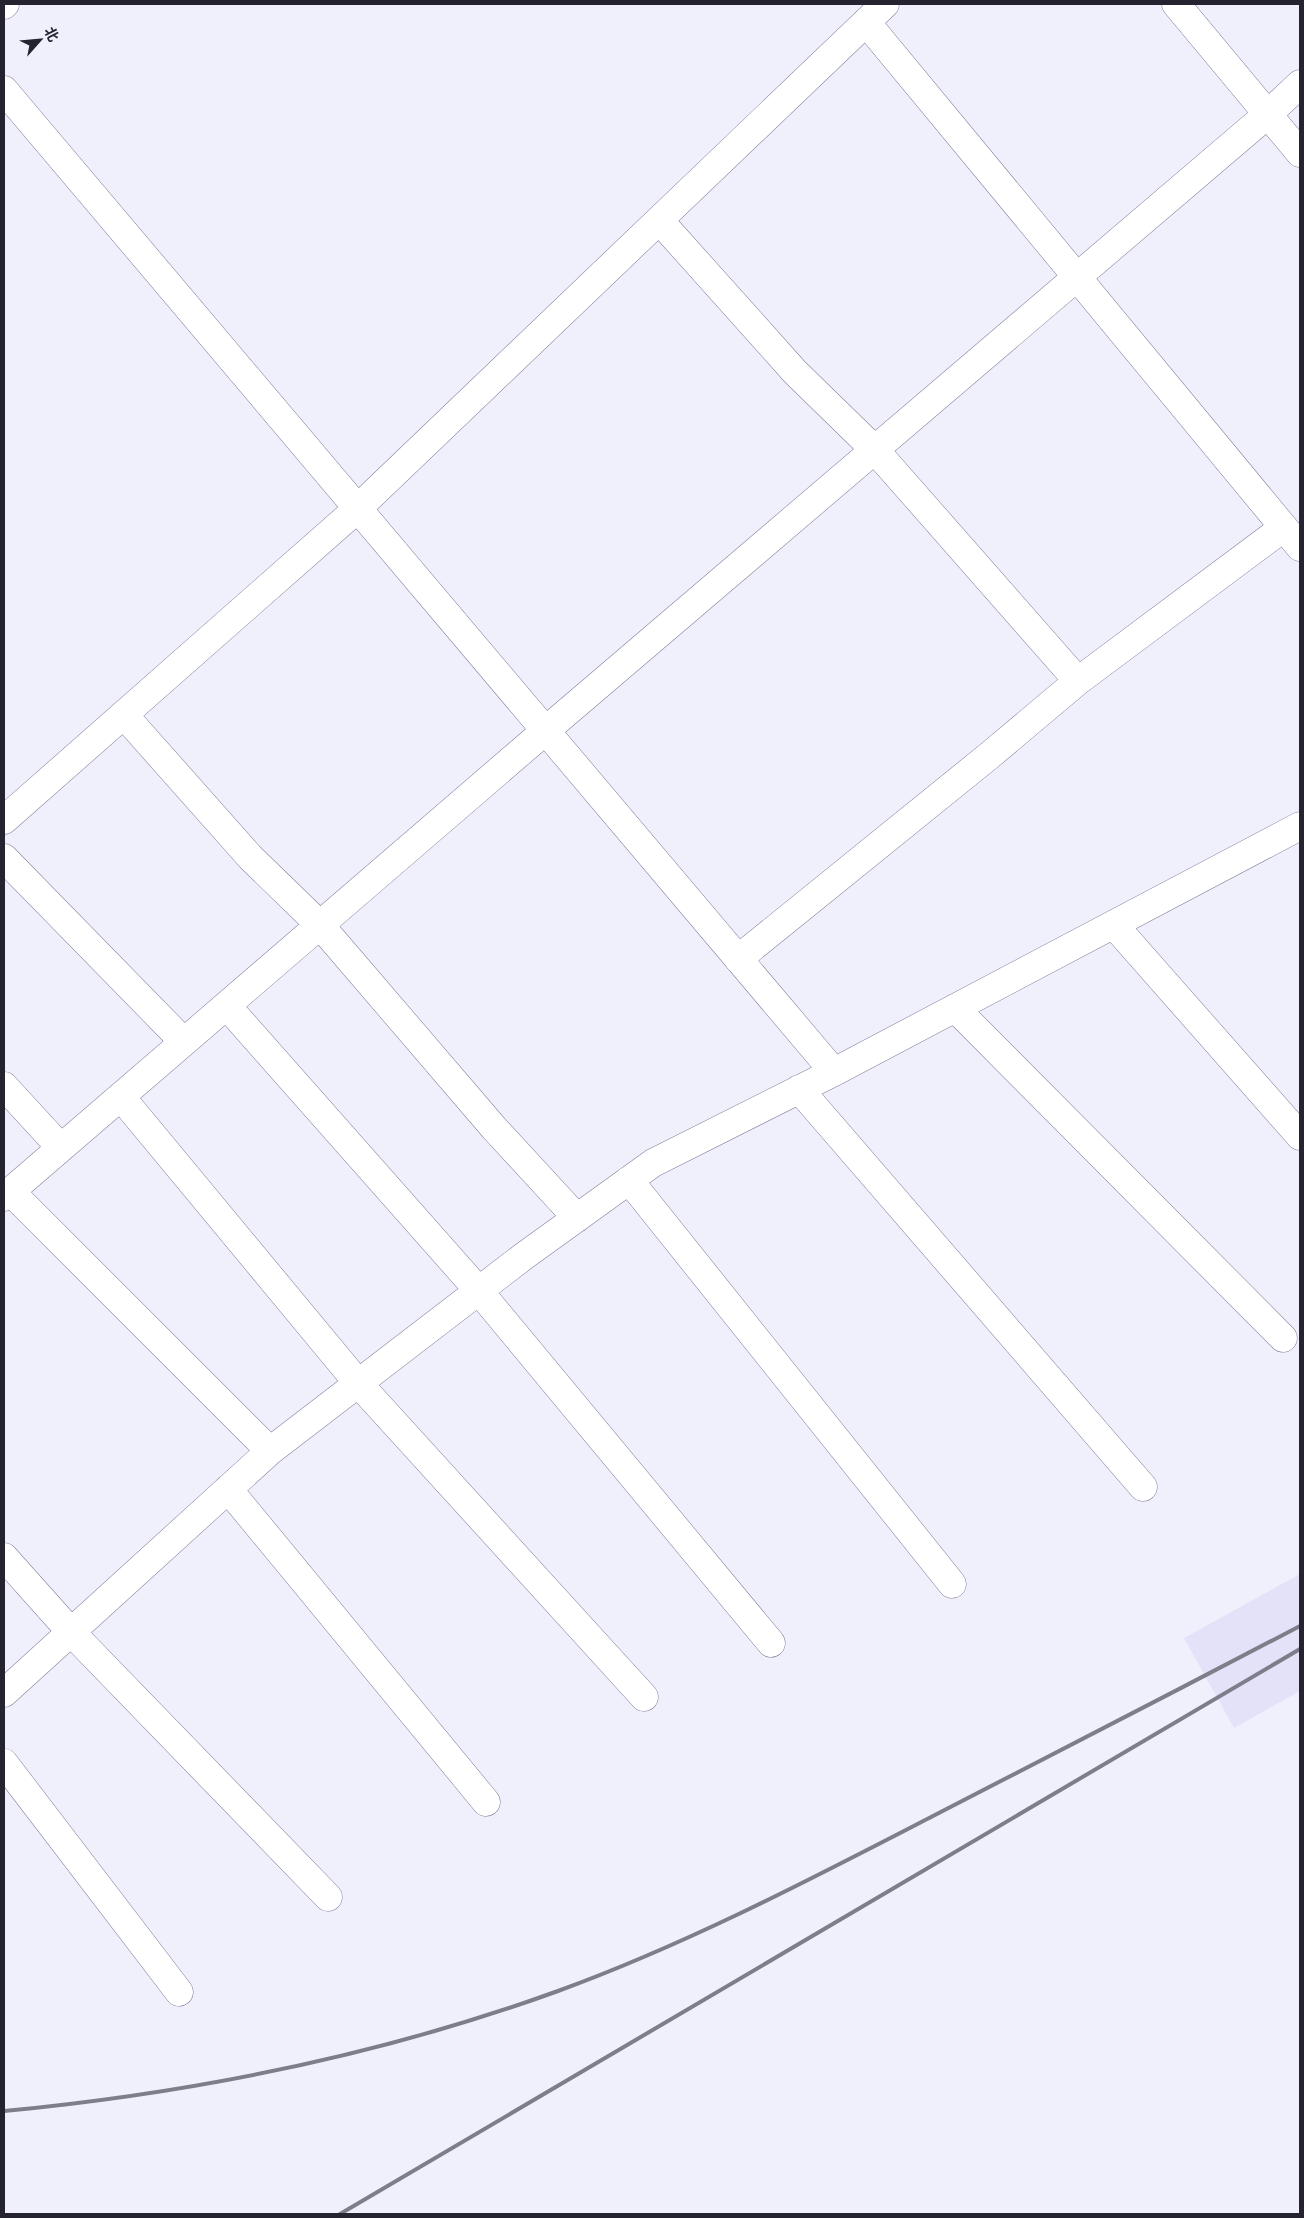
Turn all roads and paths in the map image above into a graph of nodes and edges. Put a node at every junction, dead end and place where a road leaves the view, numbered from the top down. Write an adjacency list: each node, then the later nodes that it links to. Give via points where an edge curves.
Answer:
1 (885, 4): 3 (street)
2 (1176, 4): 6 (street)
3 (866, 22): 8 (street); 9 (street)
4 (1300, 84): 6 (street)
5 (4, 90): 11 (street)
6 (1268, 114): 7 (street); 9 (street)
7 (1300, 153)
8 (659, 220): 10 (street, via 795,372); 11 (street)
9 (1078, 277): 10 (street); 12 (street)
10 (876, 450): 13 (street); 15 (street)
11 (357, 509): 14 (street); 15 (street)
12 (1292, 538): 13 (street)
13 (1078, 681): 21 (street)
14 (124, 715): 16 (street); 19 (street, via 250,857)
15 (545, 731): 19 (street); 21 (street)
16 (5, 816)
17 (1300, 826): 20 (street)
18 (4, 858): 24 (street)
19 (320, 925): 22 (street); 33 (street, via 494,1128)
20 (1114, 925): 23 (street); 29 (street)
21 (738, 959): 25 (street)
22 (226, 1006): 24 (street); 34 (street)
23 (954, 1008): 25 (street); 35 (street)
24 (184, 1042): 28 (street)
25 (834, 1072): 27 (street)
26 (4, 1086): 30 (street)
27 (799, 1089): 31 (street, via 653,1163); 38 (street)
28 (121, 1097): 30 (street); 36 (street)
29 (1300, 1136)
30 (61, 1148): 32 (street)
31 (629, 1180): 33 (street); 41 (street)
32 (7, 1194): 37 (street)
33 (577, 1218): 34 (street)
34 (479, 1291): 36 (street); 43 (street)
35 (1283, 1338)
36 (358, 1383): 37 (street); 45 (street)
37 (270, 1451): 39 (street)
38 (1142, 1487)
39 (228, 1489): 42 (street); 47 (street)
40 (4, 1557): 42 (street)
41 (952, 1584)
42 (71, 1632): 44 (street); 48 (street)
43 (770, 1642)
44 (4, 1693)
45 (644, 1697)
46 (4, 1763): 49 (street)
47 (486, 1802)
48 (328, 1897)
49 (179, 1992)

